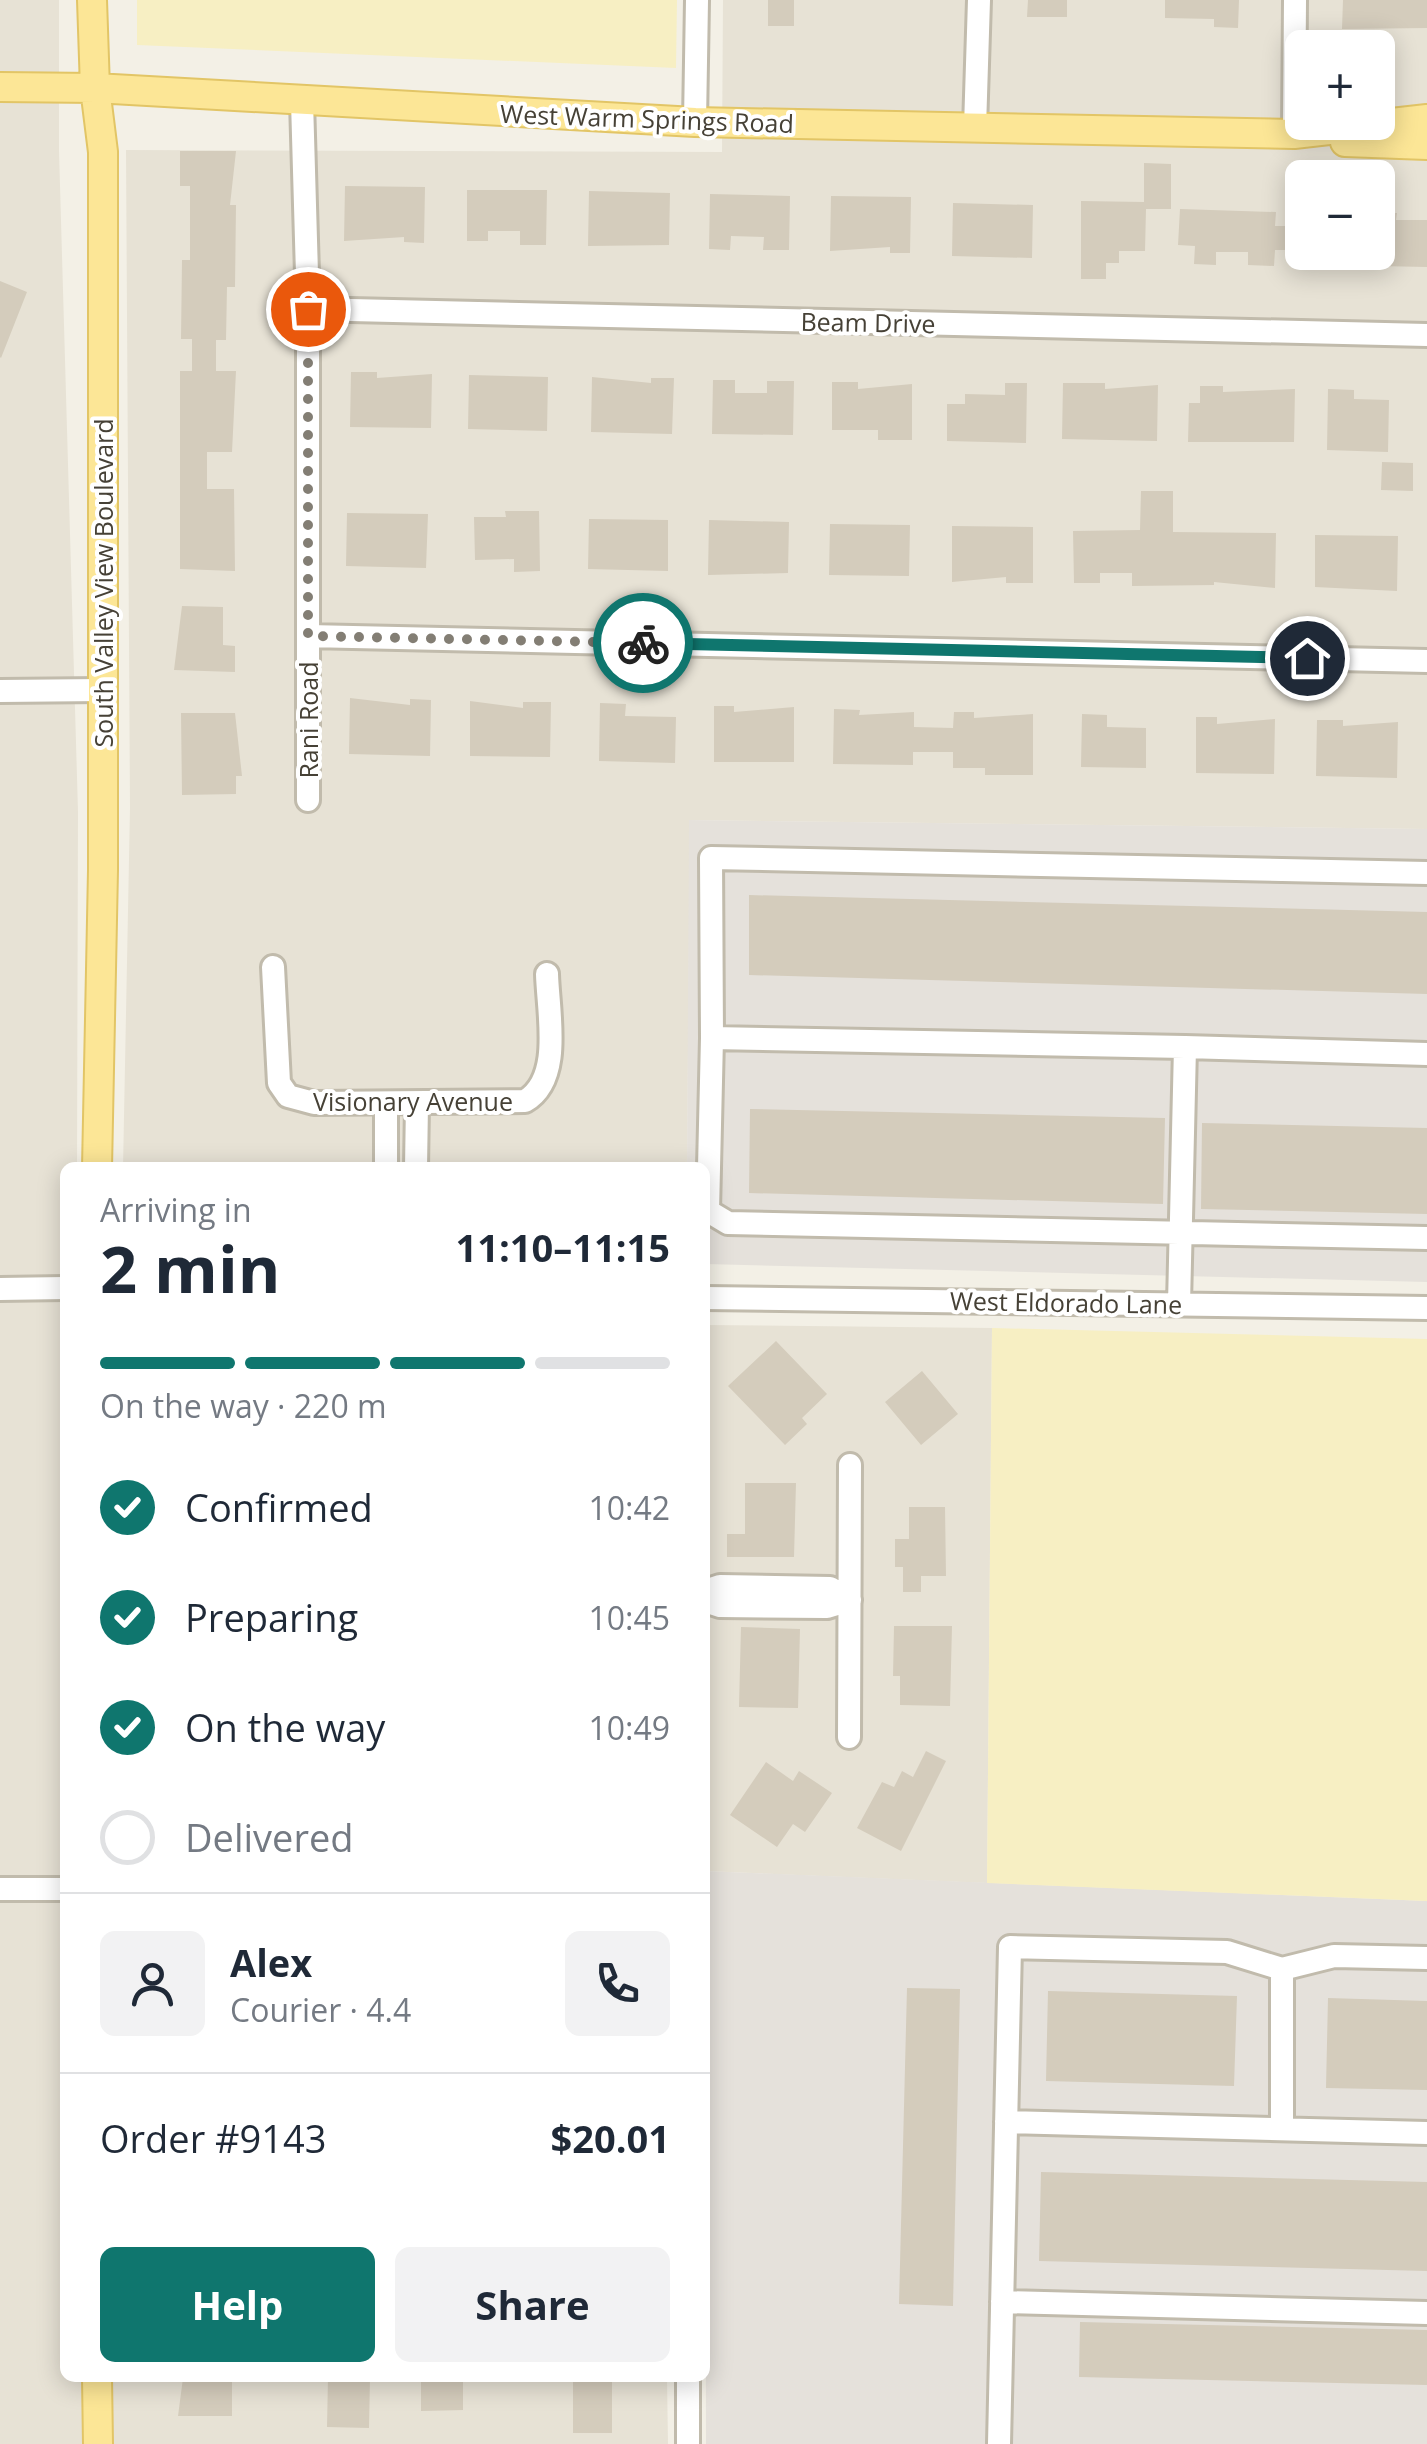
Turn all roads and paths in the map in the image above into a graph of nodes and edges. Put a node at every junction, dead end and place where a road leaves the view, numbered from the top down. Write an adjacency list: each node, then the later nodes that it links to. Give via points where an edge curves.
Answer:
1 (92, 0): 7 (main road, South Valley View Boulevard)
2 (697, 0): 10 (street)
3 (979, 0): 12 (street)
4 (1296, 0): 5 (street)
5 (1296, 30)
6 (0, 87): 7 (main road, West Warm Springs Road)
7 (94, 88): 8 (main road, West Warm Springs Road); 20 (main road, South Valley View Boulevard, via 103,152)
8 (302, 101): 10 (main road, West Warm Springs Road); 16 (street, Rani Road)
9 (1427, 119): 11 (main road, West Warm Springs Road)
10 (695, 122): 12 (main road, West Warm Springs Road)
11 (1395, 123)
12 (975, 128): 13 (main road, West Warm Springs Road)
13 (1285, 134)
14 (1331, 140): 15 (main road, West Warm Springs Road)
15 (1427, 144)
16 (308, 309): 17 (street, Beam Drive); 18 (street, Rani Road)
17 (1427, 334)
18 (308, 636): 19 (street); 22 (street, Rani Road)
19 (1427, 661)
20 (103, 690): 21 (street); 31 (main road, South Valley View Boulevard)
21 (0, 691)
22 (308, 800)
23 (1427, 872): 26 (street, via 711,858)
24 (273, 967): 29 (street, Visionary Avenue, via 275,1066 288,1096 314,1103)
25 (547, 974): 30 (street, Visionary Avenue, via 548,1073 537,1094 510,1104)
26 (712, 1038): 27 (street); 34 (street)
27 (1185, 1048): 28 (street); 36 (street)
28 (1427, 1054)
29 (386, 1103): 30 (street, Visionary Avenue); 32 (street)
30 (418, 1104): 33 (street)
31 (97, 1162)
32 (386, 1162)
33 (416, 1162)
34 (709, 1162)
35 (710, 1212): 36 (street, via 728,1222)
36 (1180, 1232): 37 (street); 41 (street)
37 (1427, 1238)
38 (60, 1288): 39 (street)
39 (0, 1289)
40 (710, 1298): 41 (street, West Eldorado Lane)
41 (1179, 1304): 42 (street, West Eldorado Lane)
42 (1427, 1308)
43 (850, 1465): 45 (street)
44 (710, 1589): 45 (street, via 830,1588)
45 (850, 1600): 46 (street, via 827,1607); 47 (street)
46 (710, 1603)
47 (849, 1738)
48 (60, 1889): 49 (street)
49 (0, 1890)
50 (1427, 1958): 51 (street, via 1334,1956)
51 (1282, 1968): 52 (street, via 1228,1952 1010,1947); 53 (street)
52 (1006, 2122): 53 (street); 55 (street)
53 (1282, 2129): 54 (street)
54 (1427, 2133)
55 (1002, 2302): 56 (street); 61 (street)
56 (1427, 2313)
57 (97, 2382): 59 (main road)
58 (688, 2382): 60 (street)
59 (98, 2444)
60 (688, 2444)
61 (999, 2444)

